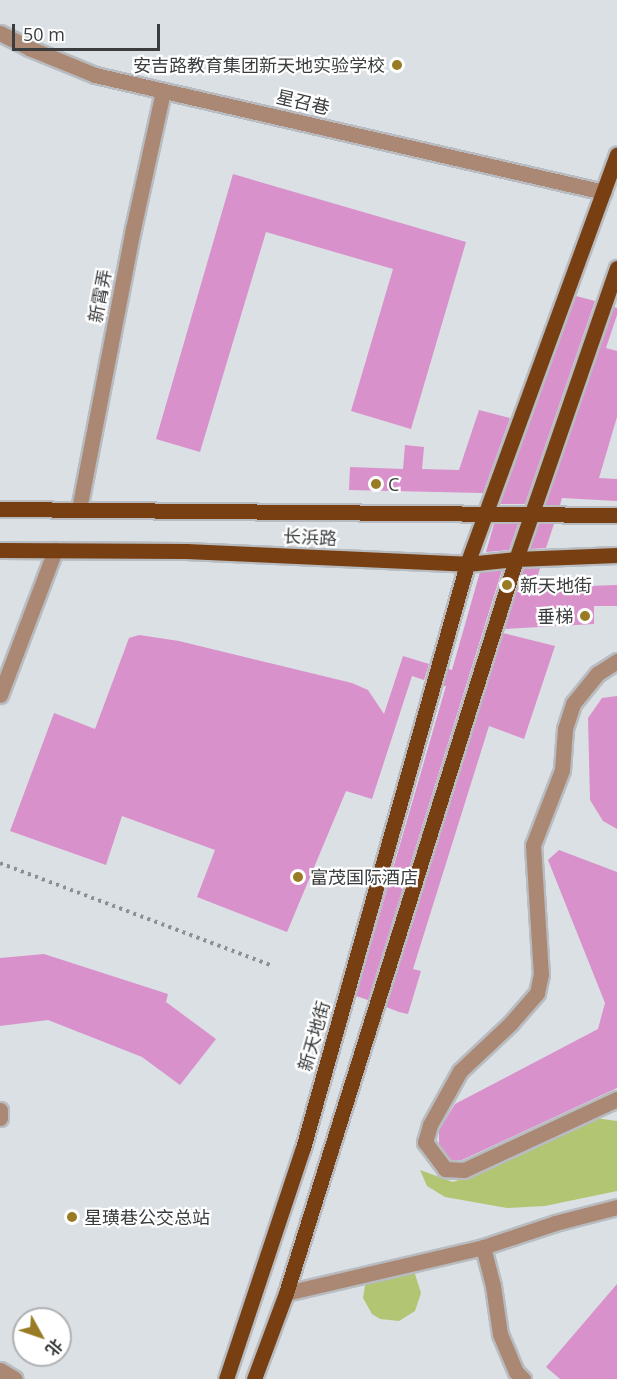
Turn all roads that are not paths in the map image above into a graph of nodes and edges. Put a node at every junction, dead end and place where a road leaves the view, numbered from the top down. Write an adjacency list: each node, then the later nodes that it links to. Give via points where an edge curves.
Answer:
1 (0, 33): 2 (street, 星召巷, via 95,75)
2 (163, 91): 4 (street, 星召巷); 7 (street, 新霄弄)
3 (617, 155): 4 (main road, 新天地街)
4 (604, 192): 8 (main road, 新天地街)
5 (617, 268): 10 (main road)
6 (0, 509): 7 (main road, 长浜路)
7 (79, 509): 8 (main road, 长浜路)
8 (488, 511): 10 (main road, 长浜路); 15 (main road, 新天地街)
9 (617, 514): 10 (main road, 长浜路)
10 (531, 515): 14 (main road)
11 (0, 550): 12 (main road, 长浜路)
12 (55, 550): 15 (main road, 长浜路, via 186,551); 17 (street)
13 (617, 555): 14 (main road, 长浜路)
14 (516, 559): 15 (main road, 长浜路); 23 (main road)
15 (467, 564): 26 (main road, 新天地街, via 303,1148)
16 (617, 661): 18 (street, via 597,674 573,704 562,770 533,845 541,974 537,993 460,1071 430,1125 425,1142 445,1169 464,1170)
17 (0, 695)
18 (617, 1099)
19 (0, 1110): 20 (street)
20 (0, 1118)
21 (617, 1207): 22 (street)
22 (483, 1247): 23 (street); 28 (street, via 500,1334 516,1372)
23 (286, 1293): 27 (main road)
24 (0, 1370): 25 (street)
25 (15, 1379)
26 (226, 1379)
27 (254, 1379)
28 (523, 1379)

